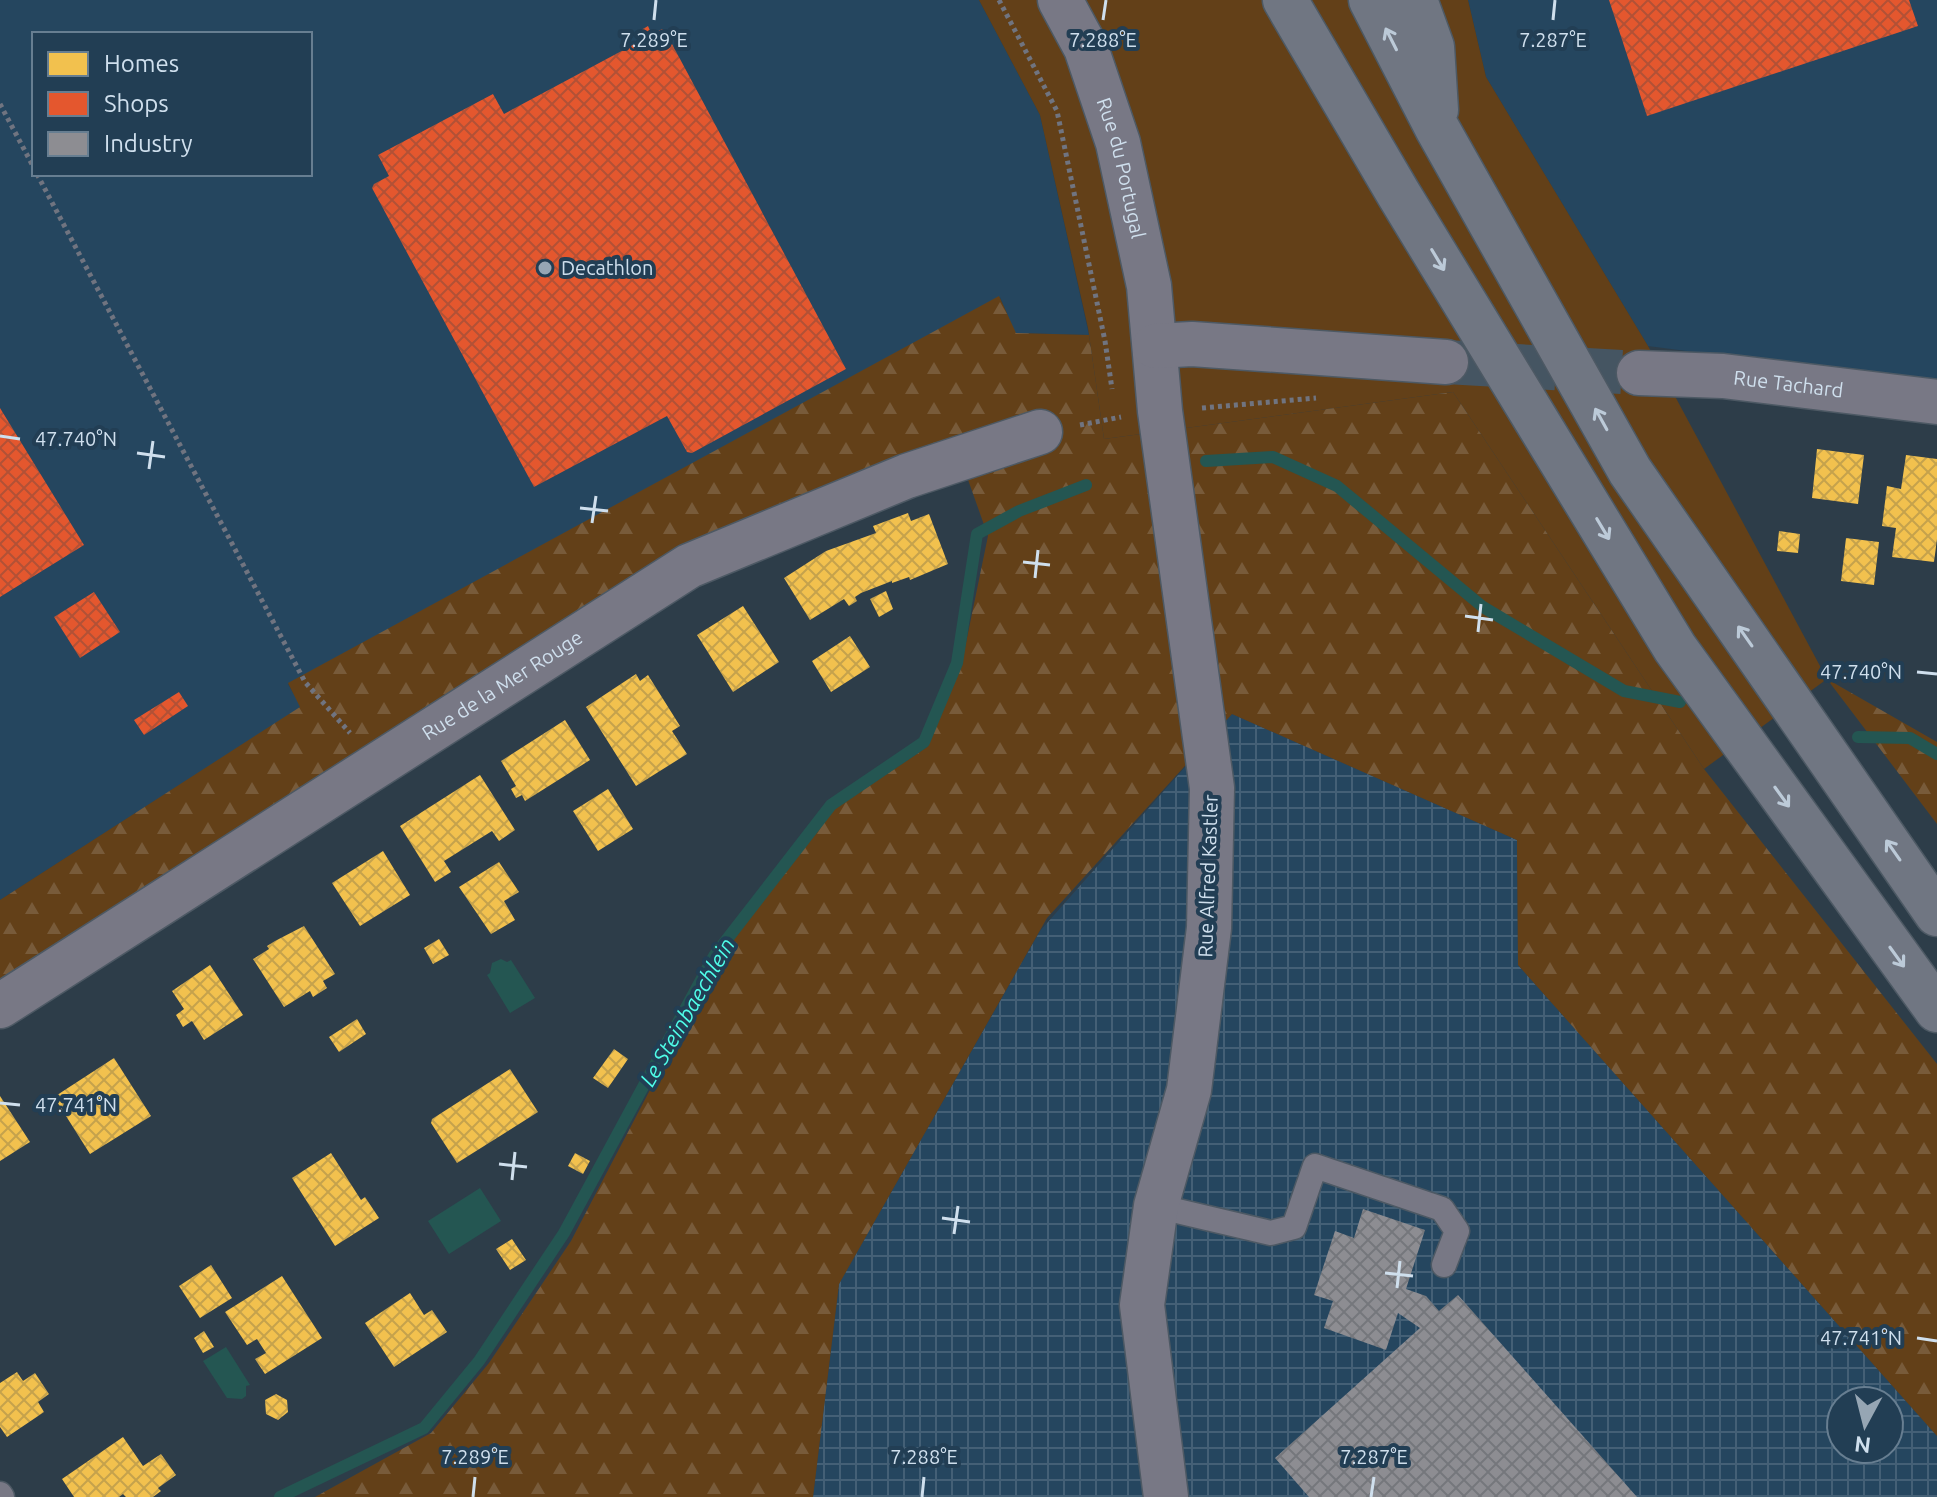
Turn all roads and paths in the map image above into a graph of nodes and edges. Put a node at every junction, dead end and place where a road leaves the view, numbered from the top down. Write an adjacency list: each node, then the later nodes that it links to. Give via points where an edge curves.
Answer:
1 (999, 0): 16 (path, via 1057,111)
2 (1060, 0): 12 (street, Rue du Portugal, via 1086,48 1118,143 1149,286)
3 (1285, 0): 11 (highway)
4 (1311, 0): 11 (highway)
5 (1371, 0): 8 (highway, one-way to 5)
6 (1415, 0): 8 (highway, via 1432,47)
7 (0, 104): 9 (path)
8 (1437, 128): 19 (highway, one-way to 8, via 1630,471)
9 (32, 164)
10 (38, 176): 18 (path, via 305,682)
11 (1398, 193): 21 (highway, one-way to 21, via 1675,648)
12 (1155, 346): 13 (street, via 1192,344); 22 (street, Rue Alfred Kastler, via 1212,788 1209,928 1189,1090)
13 (1446, 362)
14 (1639, 373): 15 (street, Rue Tachard, via 1723,376)
15 (1937, 402)
16 (1117, 418)
17 (1040, 432): 18 (street, Rue de la Mer Rouge, via 907,476 689,566)
18 (378, 765): 20 (street, Rue de la Mer Rouge)
19 (1937, 914)
20 (0, 1006)
21 (1937, 1010)
22 (1156, 1206): 23 (lane, via 1271,1233 1294,1227 1315,1166 1442,1209 1457,1231); 24 (street, Rue Alfred Kastler, via 1142,1305)
23 (1444, 1265)
24 (1166, 1497)

